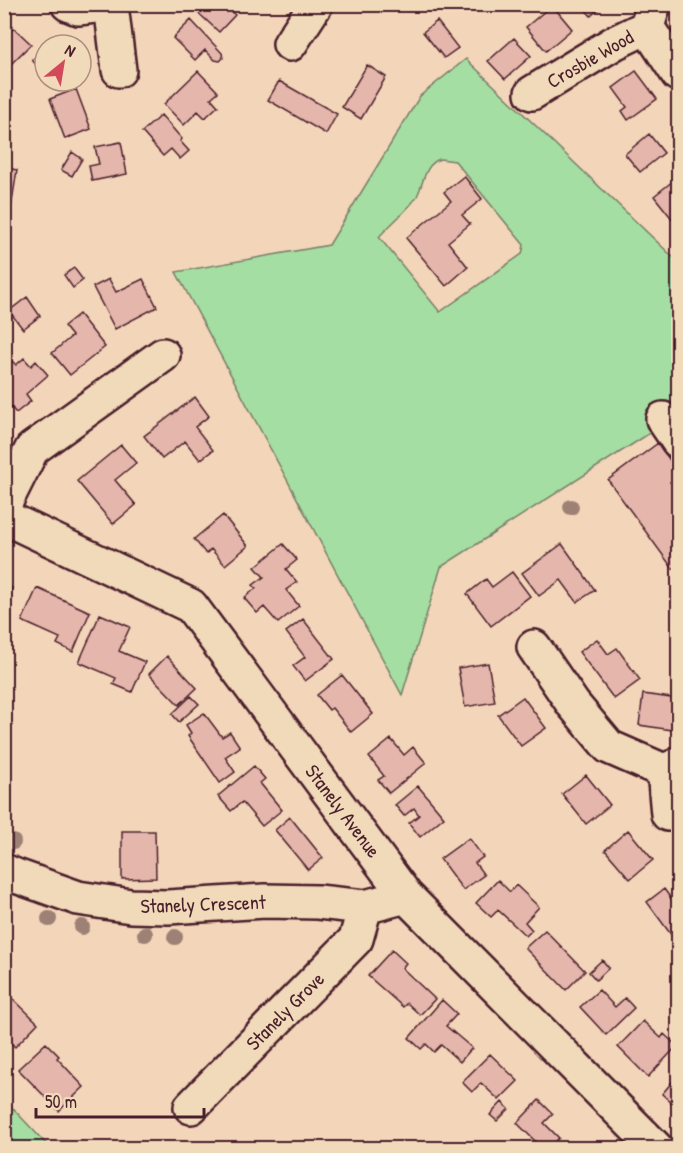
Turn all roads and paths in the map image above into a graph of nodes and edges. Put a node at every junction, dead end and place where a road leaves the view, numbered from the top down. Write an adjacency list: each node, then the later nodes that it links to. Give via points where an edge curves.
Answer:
1 (68, 4): 3 (street, via 78,8)
2 (316, 4): 5 (street)
3 (112, 5): 6 (street)
4 (651, 16): 7 (street, Crosbie Wood); 8 (street, Crosbie Wood)
5 (290, 44)
6 (119, 70)
7 (678, 74)
8 (532, 93)
9 (163, 355): 10 (street, via 32,449)
10 (4, 505)
11 (4, 517): 16 (street, Stanely Avenue, via 191,606)
12 (534, 647): 13 (street, via 609,747)
13 (671, 768): 14 (street)
14 (668, 814)
15 (4, 871): 17 (street, Stanely Crescent, via 78,898 131,906 265,901)
16 (406, 896): 17 (street, Stanely Crescent); 19 (street, Stanely Avenue)
17 (365, 907): 18 (street, Stanely Grove, via 356,939)
18 (191, 1107)
19 (656, 1149)

